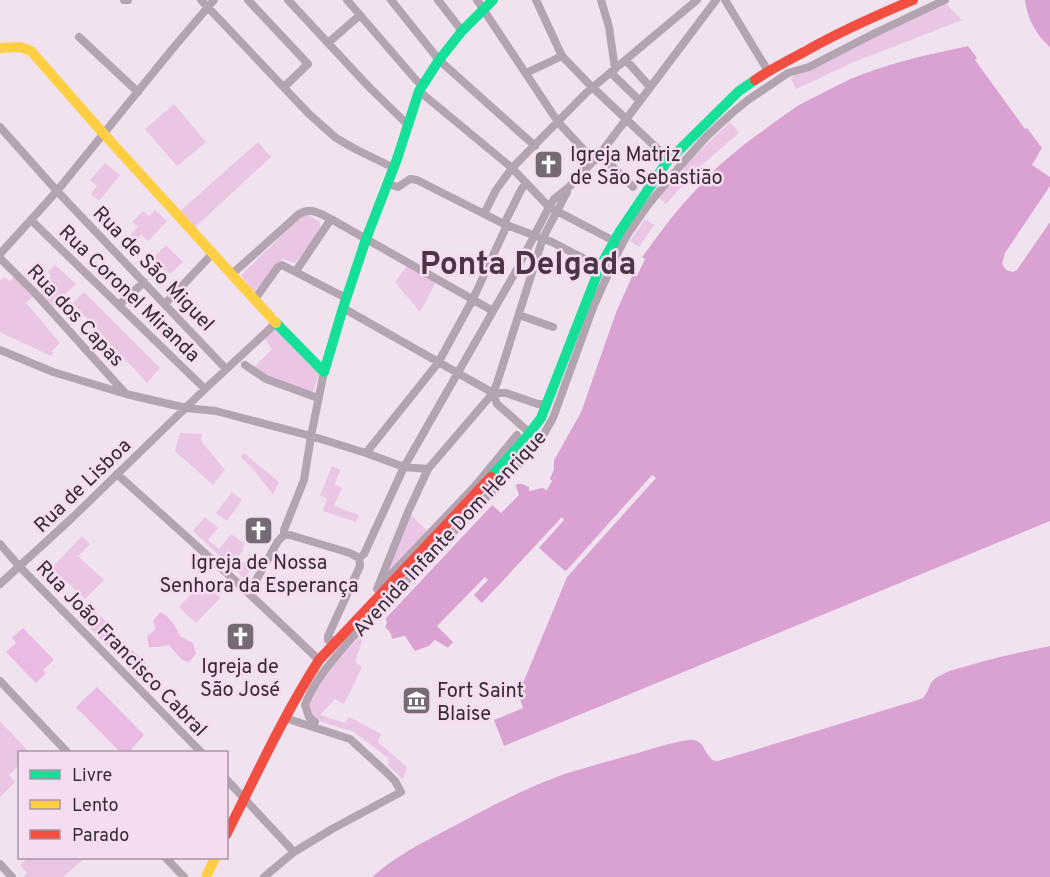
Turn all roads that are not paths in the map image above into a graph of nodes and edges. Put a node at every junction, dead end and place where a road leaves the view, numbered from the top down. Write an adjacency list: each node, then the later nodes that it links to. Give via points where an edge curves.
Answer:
1 (201, 0): 15 (street)
2 (248, 0): 28 (street, via 308,64)
3 (288, 0): 20 (street)
4 (347, 0): 17 (street)
5 (391, 0): 23 (street)
6 (438, 0): 18 (street)
7 (493, 0): 16 (main road)
8 (536, 0): 22 (street)
9 (601, 0): 25 (street, via 609,27)
10 (697, 0): 24 (street)
11 (716, 0): 30 (street)
12 (725, 0): 26 (street)
13 (913, 0): 26 (main road, Avenida Infante Dom Henrique)
14 (945, 0): 99 (street, Avenida Infante Dom Henrique, via 809,67 788,73 706,137 627,235 594,305 553,418 542,437)
15 (210, 3): 28 (street); 32 (street)
16 (480, 4): 18 (main road); 27 (street)
17 (360, 15): 20 (street); 31 (street)
18 (462, 31): 23 (main road)
19 (78, 37): 32 (street)
20 (328, 43): 36 (street)
21 (0, 48): 38 (main road, via 28,48)
22 (562, 56): 27 (street); 29 (street)
23 (439, 60): 31 (main road); 39 (street)
24 (626, 60): 25 (street); 30 (street)
25 (613, 71): 29 (street); 33 (street)
26 (768, 71): 56 (main road, Avenida Infante Dom Henrique, via 739,91 666,163)
27 (526, 73): 35 (street)
28 (284, 87): 42 (street, via 336,138)
29 (593, 87): 34 (street); 35 (street)
30 (650, 87): 33 (street)
31 (421, 88): 36 (main road); 43 (street)
32 (138, 92): 38 (street)
33 (640, 101): 34 (street)
34 (627, 120): 40 (street); 41 (street)
35 (558, 122): 39 (street); 41 (street)
36 (408, 125): 42 (main road)
37 (0, 127): 47 (street, Rua de São Miguel)
38 (104, 134): 47 (street); 57 (main road)
39 (535, 146): 43 (street)
40 (665, 156)
41 (597, 157): 46 (street); 48 (street)
42 (394, 168): 45 (main road)
43 (512, 168): 44 (street); 49 (street)
44 (526, 183): 48 (street); 52 (street)
45 (388, 184): 49 (street, via 398,187 410,178 417,180); 55 (main road)
46 (633, 187)
47 (57, 191): 51 (street); 62 (street, Rua de São Miguel)
48 (552, 209): 53 (street); 54 (street); 56 (street)
49 (484, 214): 52 (street)
50 (331, 219): 55 (street); 60 (street); 61 (street, via 305,211)
51 (31, 220): 58 (street); 66 (street, Rua Coronel Miranda)
52 (505, 225): 53 (street); 64 (street)
53 (534, 236): 54 (street); 68 (street)
54 (543, 238): 59 (street); 69 (street)
55 (366, 239): 64 (street); 65 (main road)
56 (614, 241): 59 (main road, Avenida Infante Dom Henrique)
57 (213, 254): 61 (main road); 67 (street)
58 (0, 256): 80 (street, Rua dos Capas)
59 (600, 267): 82 (main road, Avenida Infante Dom Henrique)
60 (296, 272): 63 (street, via 278,267); 65 (street)
61 (232, 274): 63 (main road)
62 (144, 282): 66 (street); 67 (street, Rua de São Miguel)
63 (255, 299): 70 (main road)
64 (472, 299): 68 (street); 73 (street)
65 (344, 303): 73 (street); 76 (main road)
66 (119, 304): 78 (street, Rua Coronel Miranda)
67 (165, 304): 75 (street, Rua de São Miguel)
68 (493, 310): 77 (street)
69 (519, 315): 71 (street); 79 (street)
70 (276, 323): 75 (street, Rua de Lisboa); 76 (main road)
71 (553, 327)
72 (0, 350): 80 (street, via 53,372)
73 (438, 363): 77 (street); 87 (street)
74 (245, 365): 81 (street, via 266,379)
75 (226, 369): 78 (street, Rua de Lisboa)
76 (324, 372): 81 (street)
77 (457, 374): 79 (street); 88 (street)
78 (205, 389): 83 (street, Rua de Lisboa)
79 (493, 393): 82 (street); 84 (street, via 497,404); 89 (street)
80 (126, 394): 83 (street)
81 (318, 398): 86 (street)
82 (547, 404): 84 (main road, Avenida Infante Dom Henrique)
83 (186, 408): 86 (street, via 216,411); 90 (street, Rua de Lisboa)
84 (530, 433): 91 (main road, Avenida Infante Dom Henrique)
85 (518, 435): 91 (street, Avenida Infante Dom Henrique)
86 (311, 436): 87 (street); 92 (street, via 304,480)
87 (366, 453): 88 (street)
88 (404, 467): 89 (street); 94 (street, via 364,555)
89 (428, 469): 91 (street, Avenida Infante Dom Henrique, via 377,589)
90 (117, 474): 95 (street, Rua de Lisboa); 97 (street)
91 (468, 493): 98 (main road, Avenida Infante Dom Henrique)
92 (284, 535): 94 (street); 97 (street)
93 (0, 544): 95 (street, Rua João Francisco Cabral)
94 (359, 558): 98 (street, via 360,566 328,636 330,641)
95 (19, 566): 96 (street, Rua de Lisboa); 104 (street, Rua João Francisco Cabral)
96 (0, 584)
97 (249, 593): 99 (street)
98 (337, 640): 99 (main road, Avenida Infante Dom Henrique)
99 (323, 664): 101 (main road, via 301,688); 102 (street, via 305,705 315,722)
100 (0, 681): 103 (street)
101 (285, 718): 102 (street); 106 (main road)
102 (313, 727): 108 (street, via 350,739 385,771 401,792)
103 (65, 751)
104 (199, 751)
105 (228, 781): 106 (street)
106 (244, 798): 107 (main road); 108 (street)
107 (228, 831)
108 (294, 852): 115 (street)
109 (167, 859): 113 (street)
110 (215, 859): 114 (main road)
111 (0, 864): 112 (street)
112 (12, 877)
113 (184, 877)
114 (206, 877)
115 (264, 877)

